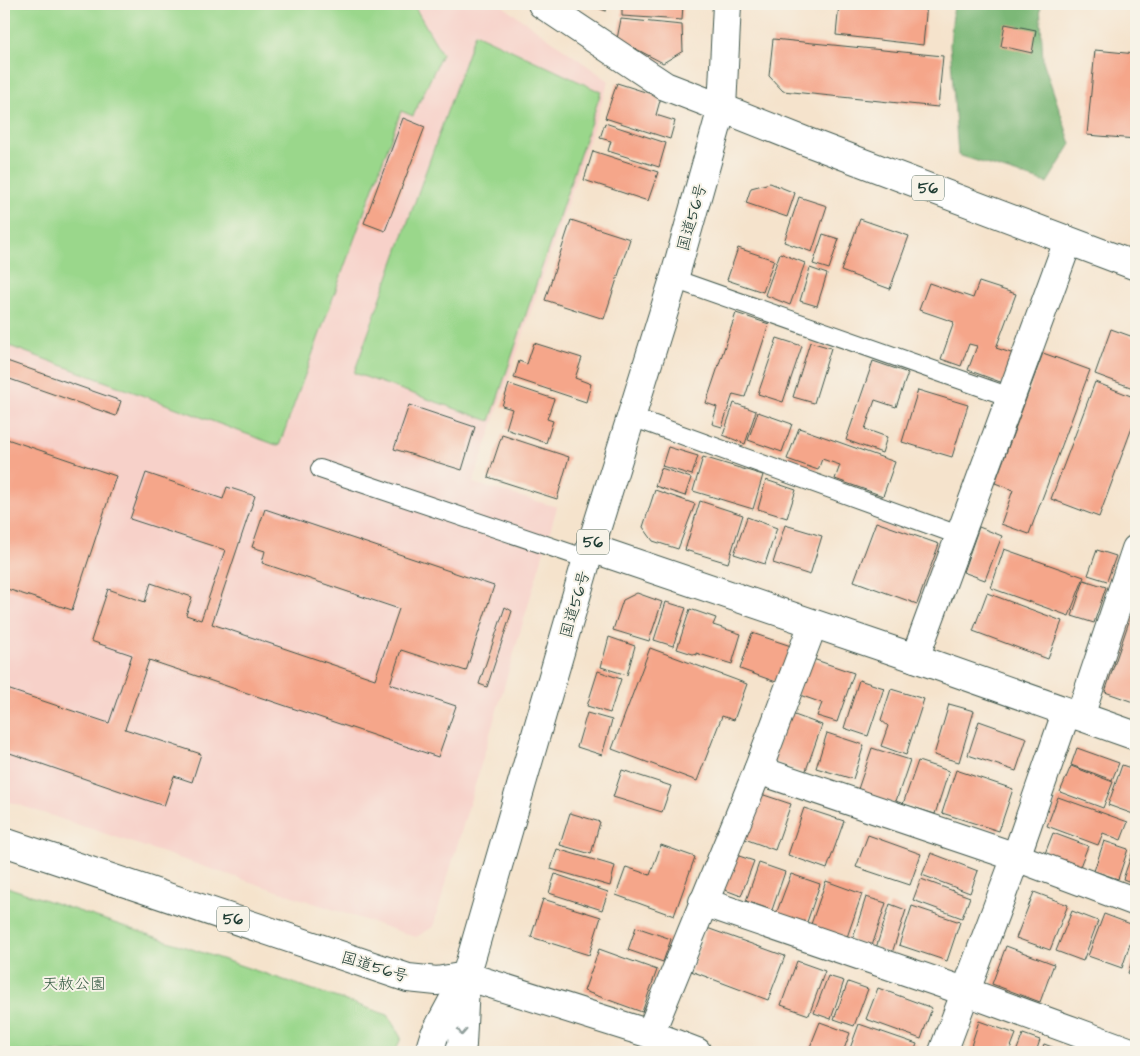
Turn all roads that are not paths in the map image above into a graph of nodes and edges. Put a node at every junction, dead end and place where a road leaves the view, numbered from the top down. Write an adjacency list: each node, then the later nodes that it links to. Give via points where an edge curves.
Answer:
1 (542, 4): 3 (main road, via 665,86)
2 (727, 4): 3 (main road, 国道56号)
3 (722, 108): 4 (main road, 56); 6 (main road, 国道56号 / 56)
4 (1068, 241): 5 (main road, 56); 7 (main road)
5 (1136, 266)
6 (674, 279): 7 (lane); 8 (main road, 国道56号 / 56)
7 (1010, 397): 10 (main road)
8 (632, 417): 10 (lane); 12 (main road, 国道56号 / 56)
9 (320, 469): 12 (lane)
10 (961, 536): 14 (main road)
11 (1136, 553): 15 (main road)
12 (589, 554): 13 (main road); 22 (main road, 国道56号 / 56)
13 (813, 624): 14 (main road); 17 (main road)
14 (915, 658): 15 (main road)
15 (1073, 714): 16 (main road); 19 (main road)
16 (1136, 736)
17 (758, 770): 19 (main road); 20 (main road)
18 (4, 842): 22 (main road, 国道56号 / 56, via 408,978 437,981)
19 (1016, 857): 21 (main road); 23 (main road)
20 (703, 902): 23 (main road); 24 (main road)
21 (1136, 902)
22 (466, 976): 24 (main road); 25 (main road, via 434,1036); 26 (main road, one-way to 26)
23 (964, 991): 28 (main road); 29 (main road)
24 (650, 1034): 27 (main road)
25 (429, 1052)
26 (459, 1052)
27 (697, 1052)
28 (943, 1052)
29 (1131, 1052)

